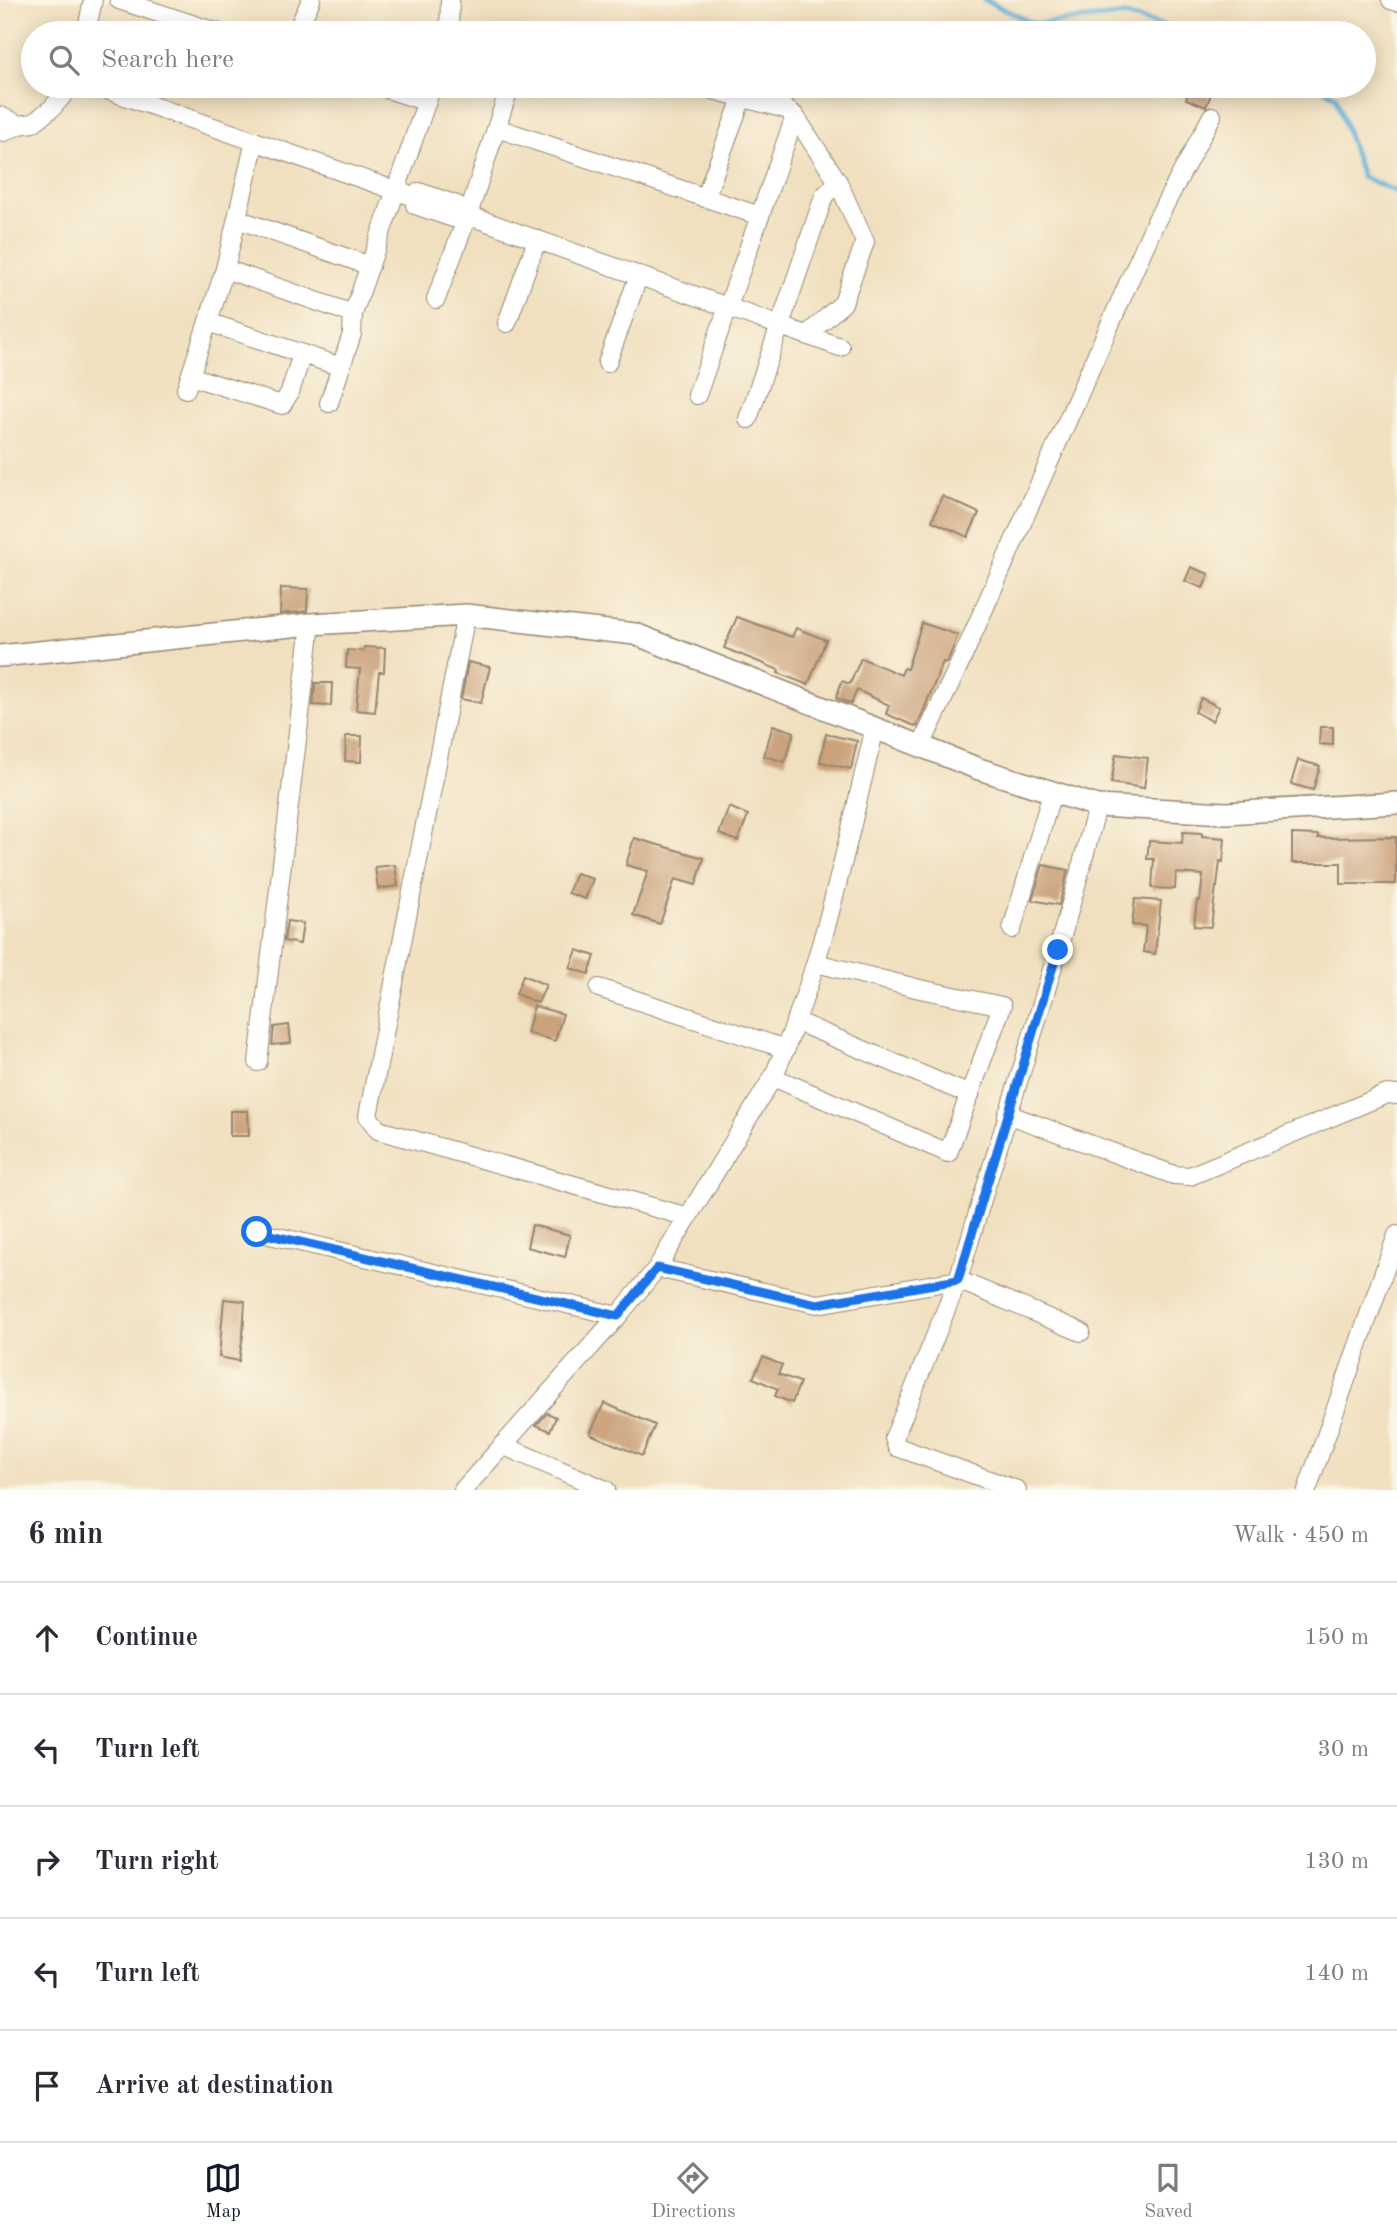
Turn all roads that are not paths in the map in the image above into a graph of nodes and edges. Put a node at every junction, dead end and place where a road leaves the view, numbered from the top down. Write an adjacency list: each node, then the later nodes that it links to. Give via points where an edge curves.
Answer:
1 (93, 0): 7 (street)
2 (119, 0): 8 (street)
3 (311, 0): 9 (street)
4 (450, 0): 10 (street)
5 (1391, 0): 6 (street)
6 (1397, 2)
7 (89, 21)
8 (183, 21)
9 (301, 21)
10 (449, 21)
11 (61, 98): 20 (street, via 33,124)
12 (131, 98): 23 (street)
13 (428, 98): 25 (street)
14 (506, 98): 21 (street)
15 (742, 98): 26 (street)
16 (746, 98): 18 (street)
17 (0, 116): 20 (street)
18 (795, 116): 24 (street); 28 (street)
19 (1212, 116): 52 (street, via 1154,225)
20 (19, 125): 22 (street)
21 (497, 128): 26 (street); 27 (street)
22 (0, 131)
23 (255, 141): 25 (street); 29 (street)
24 (838, 182): 39 (street, via 824,196); 40 (street, via 865,242 843,303)
25 (396, 190): 27 (street, via 417,198 415,205 453,218); 31 (street)
26 (705, 198): 28 (street)
27 (463, 214): 30 (street); 34 (street)
28 (760, 216): 35 (street)
29 (237, 219): 31 (street); 32 (street)
30 (537, 240): 33 (street); 38 (street)
31 (370, 266): 36 (street)
32 (225, 269): 36 (street); 37 (street)
33 (639, 275): 35 (street); 43 (street)
34 (436, 299)
35 (728, 307): 39 (street); 45 (street)
36 (353, 314): 44 (street)
37 (208, 322): 42 (street); 42 (street, via 188,382 282,405)
38 (508, 323)
39 (780, 325): 40 (street); 47 (street)
40 (807, 335): 41 (street)
41 (840, 347)
42 (302, 354): 44 (street)
43 (607, 363)
44 (341, 367): 46 (street)
45 (697, 395)
46 (328, 403)
47 (748, 419)
48 (467, 615): 49 (street); 51 (street, via 635,634); 66 (street, via 368,1116 378,1129)
49 (311, 624): 50 (street); 61 (street)
50 (0, 656)
51 (875, 728): 52 (street); 57 (street)
52 (921, 746): 53 (street)
53 (1052, 793): 55 (street); 56 (street)
54 (1397, 803): 55 (street, via 1226,813)
55 (1097, 806): 65 (street, via 1072,909)
56 (1012, 929)
57 (816, 963): 59 (street); 63 (street, via 1002,1006)
58 (599, 988): 60 (street)
59 (795, 1021): 60 (street); 63 (street)
60 (786, 1049): 62 (street)
61 (258, 1062)
62 (773, 1077): 63 (street, via 948,1153); 66 (street)
63 (970, 1095)
64 (1397, 1095): 65 (street, via 1387,1094 1190,1176 1174,1175)
65 (1007, 1114): 70 (street)
66 (688, 1217): 69 (street)
67 (257, 1232): 71 (street)
68 (1397, 1235): 77 (street)
69 (657, 1268): 70 (street, via 817,1304); 71 (street)
70 (958, 1280): 72 (street); 76 (street, via 894,1438 898,1447)
71 (618, 1316): 73 (street)
72 (1081, 1332)
73 (502, 1445): 74 (street); 75 (street)
74 (463, 1490)
75 (606, 1490)
76 (1017, 1490)
77 (1307, 1490)

